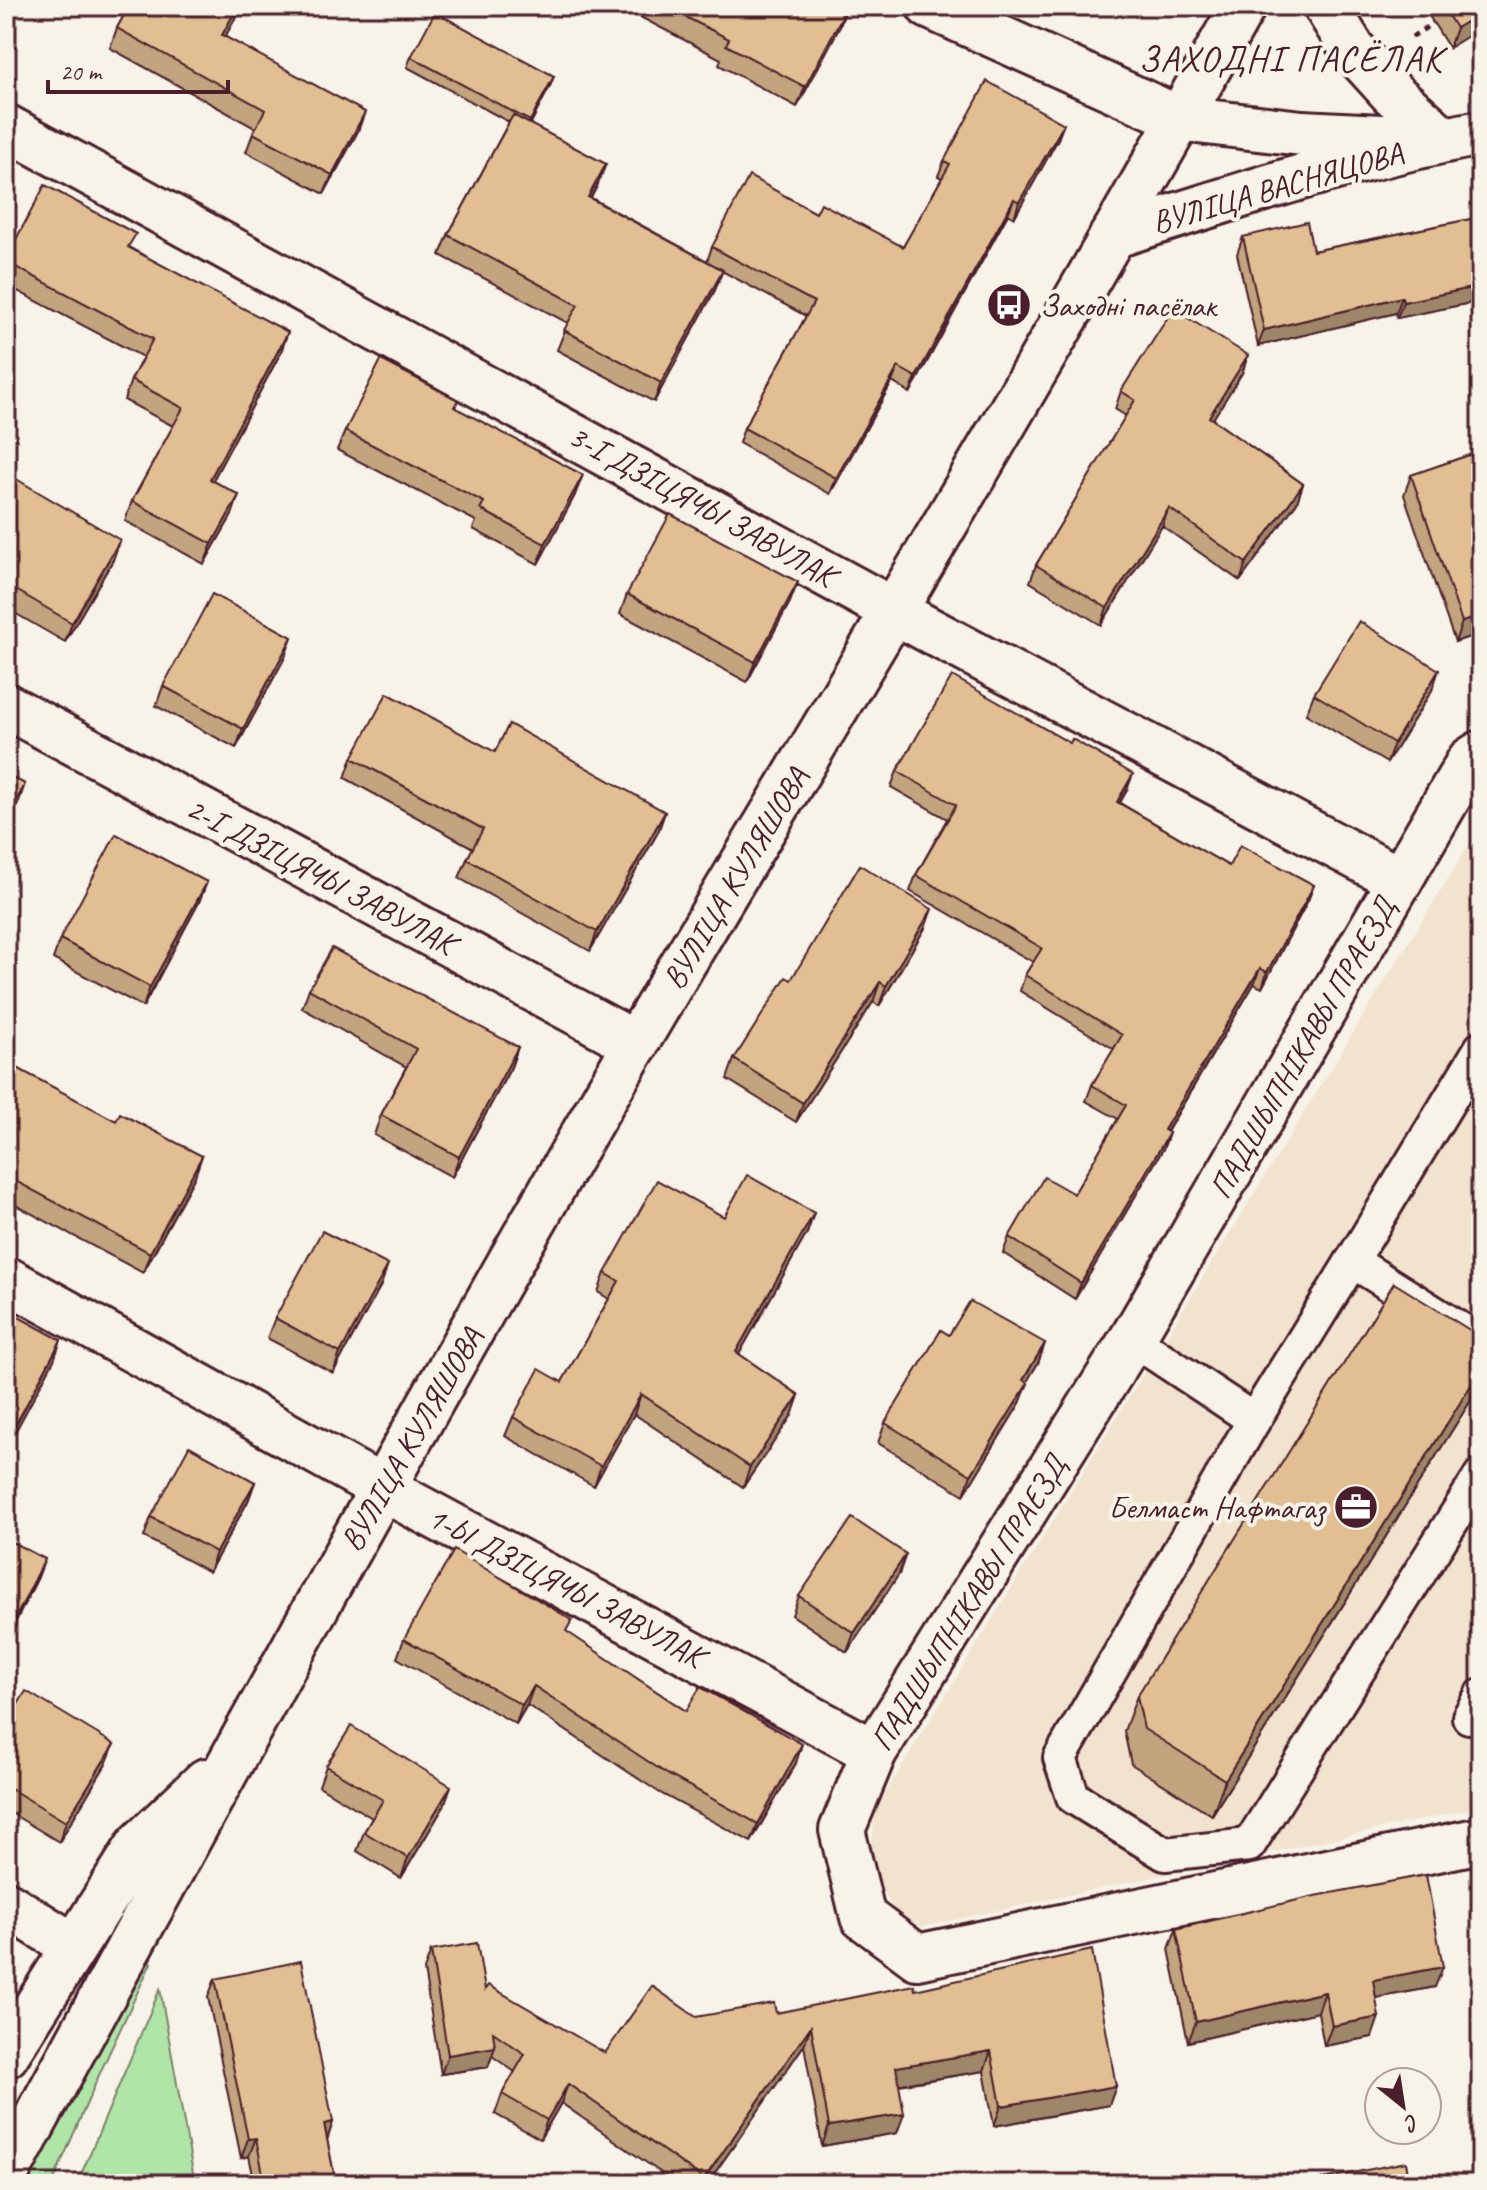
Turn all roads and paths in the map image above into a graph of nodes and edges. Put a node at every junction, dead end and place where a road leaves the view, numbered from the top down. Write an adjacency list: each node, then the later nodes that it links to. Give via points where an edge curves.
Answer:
1 (929, 6): 4 (street, ВУЛІЦА ВАСНЯЦОВА)
2 (1243, 6): 4 (street, ВУЛІЦА КУЛЯШОВА)
3 (1326, 6): 6 (street, ВУЛІЦА ВАСНЯЦОВА, via 1353,50 1392,93)
4 (1180, 119): 6 (street, ВУЛІЦА ВАСНЯЦОВА, via 1302,133); 7 (street, ВУЛІЦА КУЛЯШОВА)
5 (6, 127): 8 (street, 3-І ДЗІЦЯЧЫ ЗАВУЛАК)
6 (1462, 136): 7 (street, ВУЛІЦА ВАСНЯЦОВА, via 1296,179)
7 (1112, 236): 8 (street, ВУЛІЦА КУЛЯШОВА)
8 (895, 610): 11 (street, 3-І ДЗІЦЯЧЫ ЗАВУЛАК); 12 (street, ВУЛІЦА КУЛЯШОВА)
9 (6, 706): 12 (street, 2-І ДЗІЦЯЧЫ ЗАВУЛАК)
10 (1481, 753): 11 (street, ПАДШЫПНІКАВЫ ПРАЕЗД, via 1470,760)
11 (1400, 880): 16 (street, ПАДШЫПНІКАВЫ ПРАЕЗД)
12 (636, 1044): 20 (street, ВУЛІЦА КУЛЯШОВА)
13 (1481, 1048): 14 (lane)
14 (1352, 1261): 17 (lane); 18 (lane)
15 (6, 1279): 20 (street, 1-Ы ДЗІЦЯЧЫ ЗАВУЛАК)
16 (1132, 1339): 18 (lane); 21 (street, ПАДШЫПНІКАВЫ ПРАЕЗД)
17 (1481, 1342)
18 (1254, 1420): 19 (lane, via 1060,1758 1073,1797 1165,1854 1249,1845)
19 (1481, 1475)
20 (382, 1488): 21 (street, 1-Ы ДЗІЦЯЧЫ ЗАВУЛАК); 22 (street, ВУЛІЦА КУЛЯШОВА)
21 (874, 1752): 23 (street, ПАДШЫПНІКАВЫ ПРАЕЗД, via 842,1830 863,1917 917,1957)
22 (234, 1754): 25 (street, ВУЛІЦА КУЛЯШОВА, via 139,1845); 27 (street, ВУЛІЦА КУЛЯШОВА)
23 (1481, 1840)
24 (6, 1904): 25 (street)
25 (73, 1946): 26 (street, ВУЛІЦА КУЛЯШОВА)
26 (6, 2055)
27 (6, 2174)

